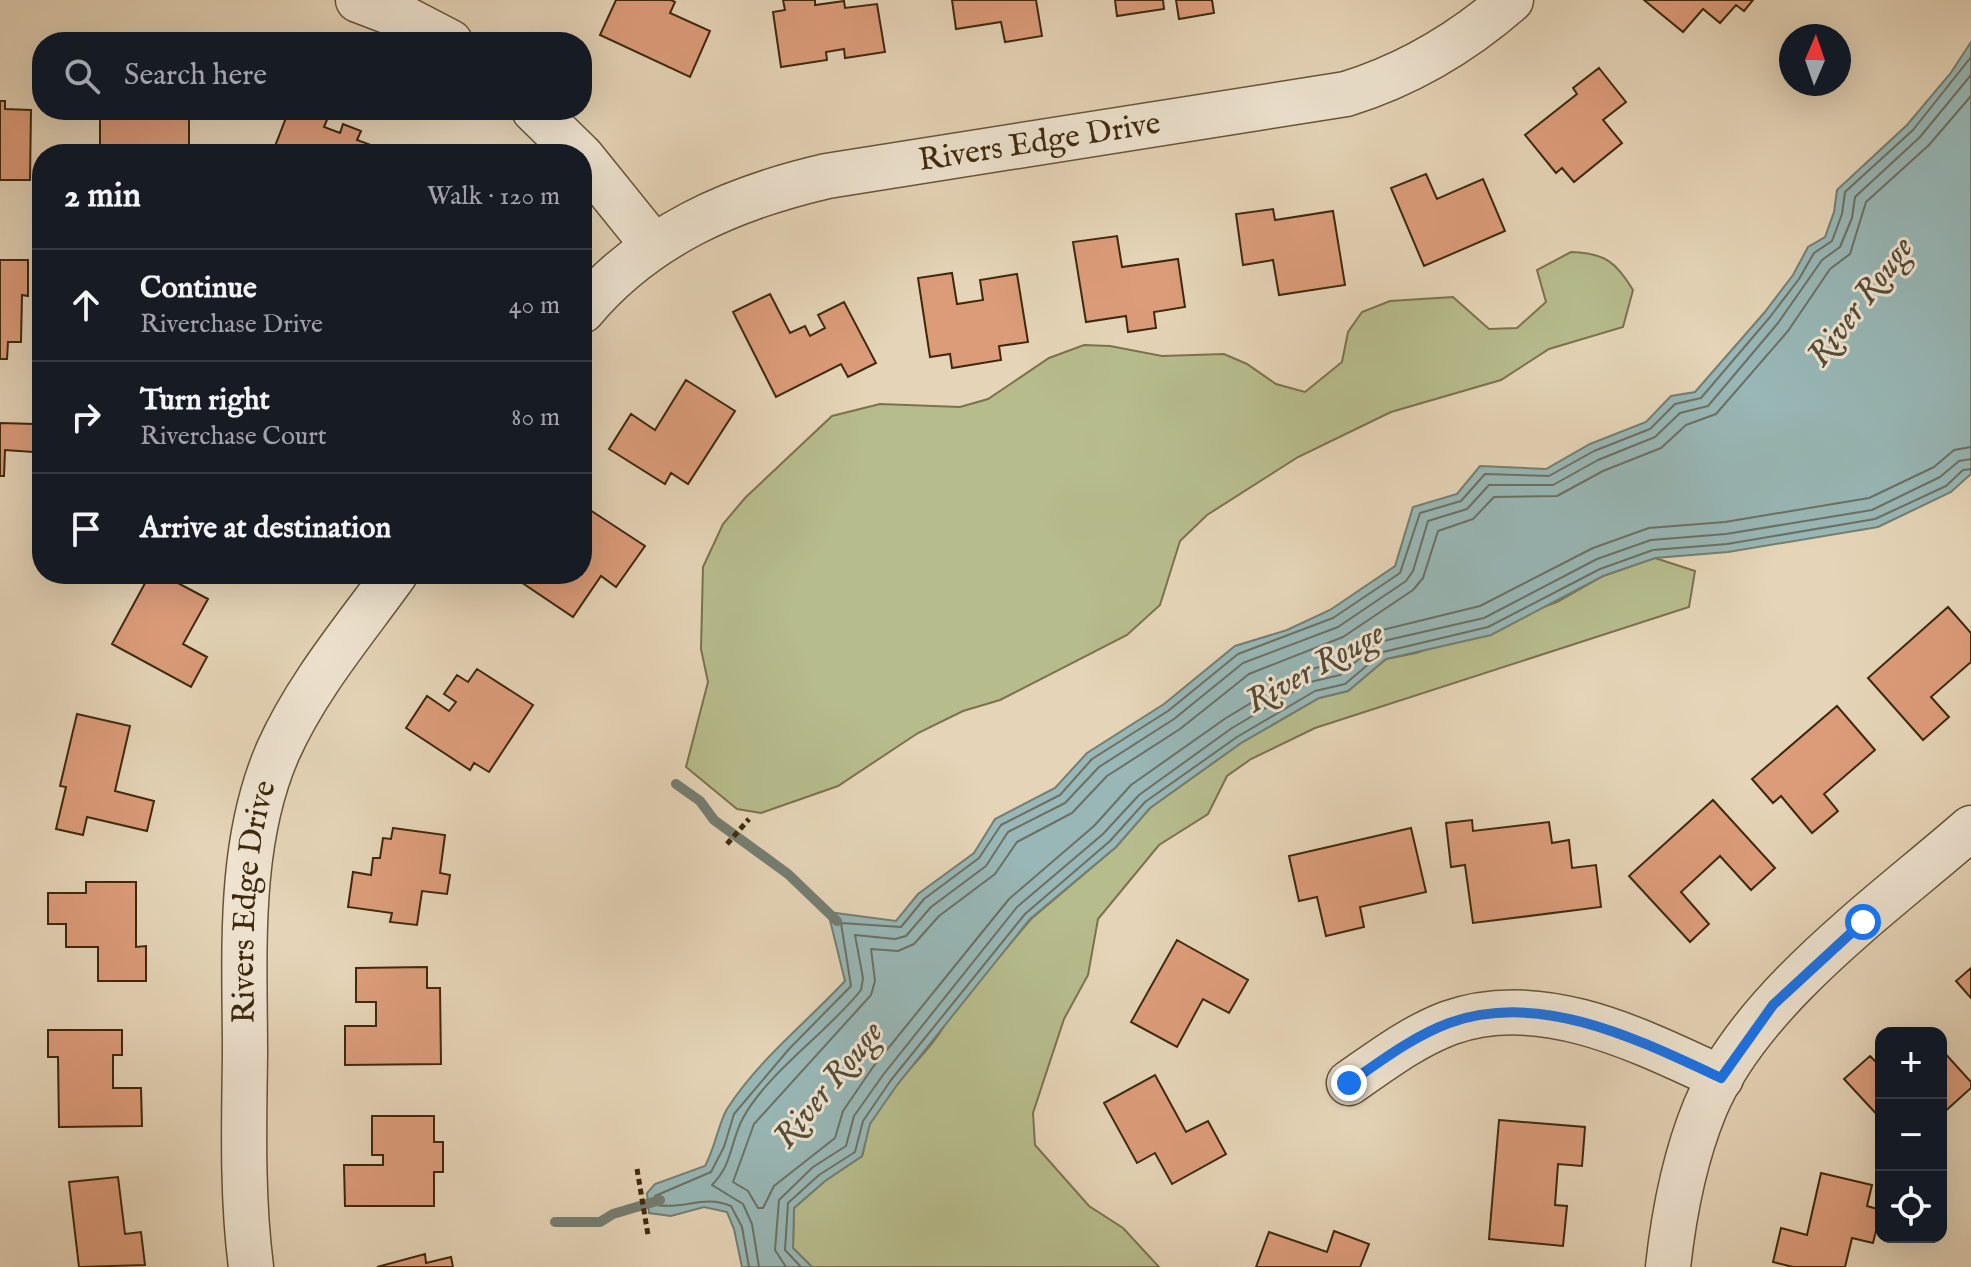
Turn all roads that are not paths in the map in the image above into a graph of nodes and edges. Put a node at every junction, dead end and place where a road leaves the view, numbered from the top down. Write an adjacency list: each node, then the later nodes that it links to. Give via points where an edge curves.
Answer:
1 (358, 0): 3 (street)
2 (1511, 0): 7 (street, Rivers Edge Drive, via 1420,64 1346,94 827,176 745,198)
3 (431, 32)
4 (544, 120): 5 (street)
5 (568, 144)
6 (592, 169): 7 (street)
7 (653, 245): 8 (street, Rivers Edge Drive)
8 (592, 300)
9 (388, 584): 13 (street, Rivers Edge Drive, via 298,713 278,751 259,812 245,929 244,1182)
10 (1971, 828): 11 (street, via 1793,985 1747,1036)
11 (1721, 1078): 12 (street, via 1616,1032 1560,1017 1505,1013 1452,1022); 14 (street, via 1681,1182)
12 (1349, 1083)
13 (251, 1267)
14 (1668, 1267)

